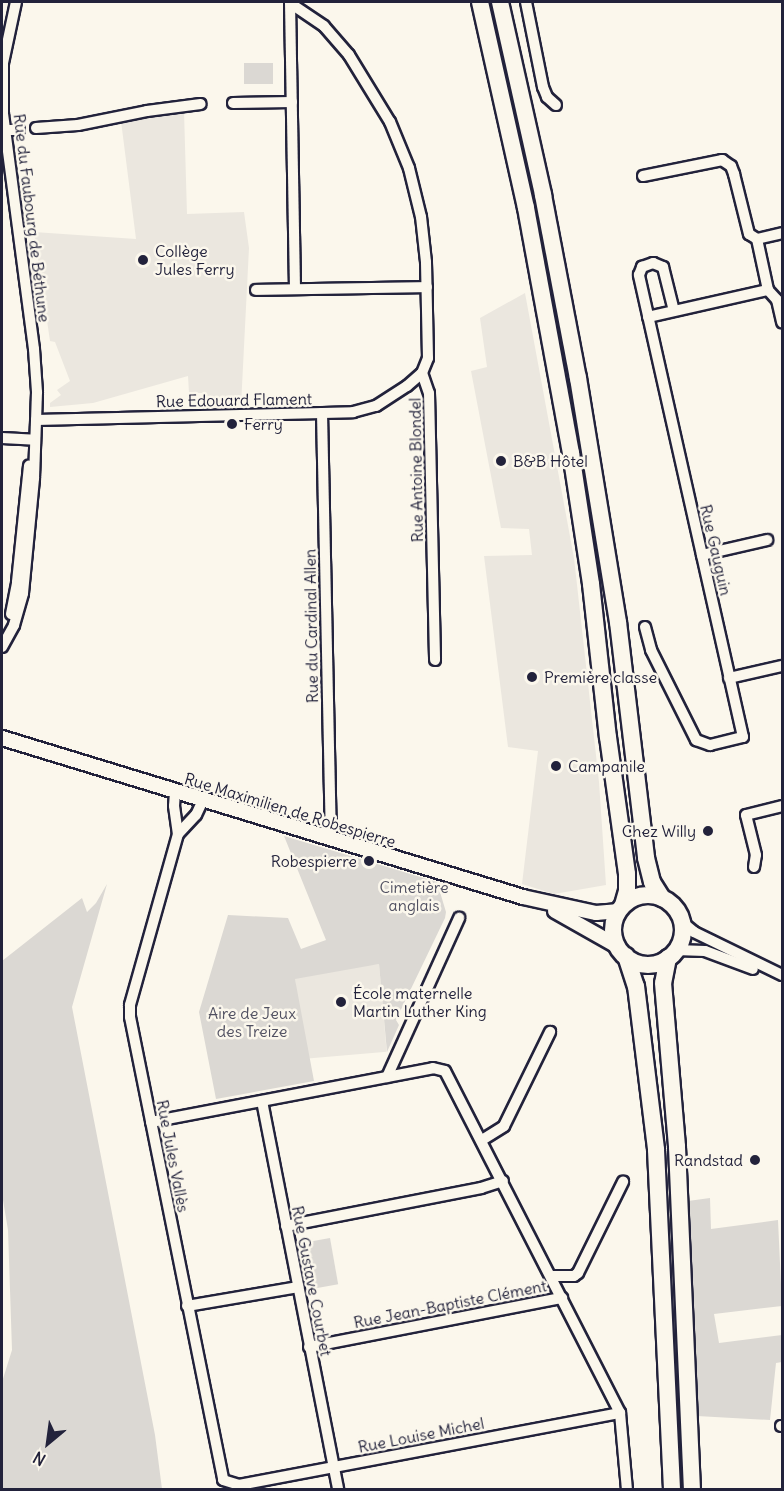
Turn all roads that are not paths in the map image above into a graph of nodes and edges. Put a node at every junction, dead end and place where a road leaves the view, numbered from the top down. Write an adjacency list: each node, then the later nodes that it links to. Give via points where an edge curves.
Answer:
1 (16, 2): 11 (street, Rue du Faubourg de Béthune, via 3,63)
2 (480, 2): 47 (highway, via 528,218 572,453 627,874)
3 (500, 2): 46 (highway, via 543,195 580,389 619,632 646,858 652,882)
4 (526, 2): 9 (street, via 543,87)
5 (290, 3): 6 (street); 16 (street, Rue Antoine Blondel, via 318,21 343,46 390,122 417,195)
6 (292, 102): 7 (street); 17 (street)
7 (232, 103)
8 (201, 104): 10 (street)
9 (556, 105)
10 (36, 129)
11 (4, 130): 12 (street); 25 (street, Rue du Faubourg de Béthune, via 34,349)
12 (19, 130)
13 (643, 176): 15 (street, via 713,160 727,162 734,174 747,231)
14 (783, 233): 15 (street)
15 (757, 239): 19 (street)
16 (427, 287): 17 (street); 23 (street, Rue Antoine Blondel, via 428,358)
17 (296, 288): 18 (street)
18 (256, 290)
19 (768, 290): 20 (street); 22 (street, via 777,300)
20 (674, 311): 21 (street); 21 (street, Rue Gauguin, via 664,270 653,263 639,272)
21 (648, 317): 29 (street, Rue Gauguin)
22 (783, 322)
23 (422, 373): 24 (street, Rue Edouard Flament, via 376,405 353,412); 33 (street, Rue Antoine Blondel, via 429,393)
24 (322, 413): 25 (street, Rue Edouard Flament); 43 (street, Rue du Cardinal Allen)
25 (36, 420): 27 (street, Rue du Faubourg de Béthune)
26 (2, 438): 27 (street)
27 (34, 440): 31 (street, Rue du Faubourg de Béthune, via 16,592); 32 (street, Rue du Faubourg de Béthune, via 33,497 23,593 14,625)
28 (766, 540): 29 (street)
29 (702, 555): 35 (street, Rue Gauguin)
30 (645, 627): 35 (street, Rue Gauguin, via 651,650 693,736 703,744 710,746 743,737)
31 (2, 634)
32 (2, 647)
33 (435, 660)
34 (783, 666): 35 (street)
35 (729, 678)
36 (2, 738): 38 (main road, Rue Maximilien de Robespierre)
37 (2, 744): 38 (main road, Rue Maximilien de Robespierre)
38 (49, 753): 39 (main road, Rue Maximilien de Robespierre)
39 (176, 792): 40 (main road, Rue Maximilien de Robespierre); 42 (street, Rue Jules Vallès)
40 (203, 800): 42 (street, Rue Jules Vallès, via 198,812); 43 (main road, Rue Maximilien de Robespierre)
41 (783, 806): 44 (street, via 746,814 756,855)
42 (178, 834): 56 (street, Rue Jules Vallès, via 130,1005)
43 (330, 839): 45 (main road, Rue Maximilien de Robespierre)
44 (754, 867)
45 (523, 897): 47 (main road, Rue Maximilien de Robespierre, via 596,913); 50 (main road, Rue Maximilien de Robespierre, via 577,921)
46 (662, 898): 47 (highway, via 644,895); 49 (highway)
47 (621, 908): 50 (highway, via 613,928)
48 (459, 918): 54 (street)
49 (681, 921): 51 (highway, via 682,936); 52 (street, via 694,932)
50 (621, 951): 51 (highway, via 647,964); 71 (highway, via 636,986 656,1150)
51 (672, 954): 52 (street, via 705,951); 72 (highway, via 662,978 677,1147)
52 (782, 976)
53 (550, 1032): 57 (street, via 504,1126)
54 (387, 1077): 55 (street); 57 (street, via 433,1068 445,1071)
55 (262, 1101): 56 (street); 60 (street, Rue Gustave Courbet)
56 (151, 1122): 64 (street, Rue Jules Vallès)
57 (482, 1140): 58 (street)
58 (503, 1181): 60 (street); 61 (street)
59 (623, 1182): 61 (street, via 578,1273)
60 (286, 1226): 62 (street, Rue Gustave Courbet)
61 (551, 1276): 63 (street)
62 (298, 1287): 64 (street); 65 (street, Rue Gustave Courbet)
63 (562, 1298): 65 (street, Rue Jean-Baptiste Clément); 66 (street)
64 (187, 1306): 68 (street, Rue Jules Vallès, via 220,1473)
65 (309, 1347): 67 (street, Rue Gustave Courbet)
66 (620, 1413): 67 (street, Rue Louise Michel); 70 (street)
67 (334, 1467): 68 (street, Rue Louise Michel); 69 (street, Rue Gustave Courbet)
68 (228, 1484)
69 (338, 1490)
70 (627, 1490)
71 (672, 1490)
72 (692, 1490)

